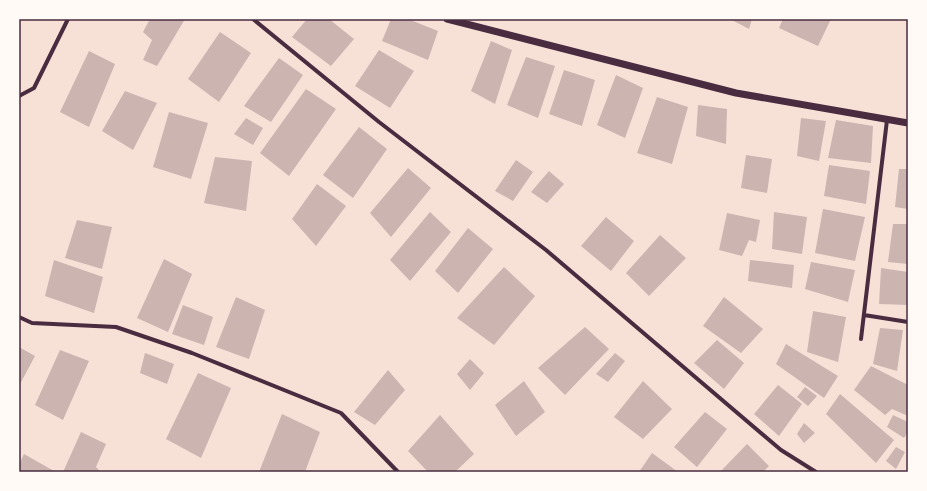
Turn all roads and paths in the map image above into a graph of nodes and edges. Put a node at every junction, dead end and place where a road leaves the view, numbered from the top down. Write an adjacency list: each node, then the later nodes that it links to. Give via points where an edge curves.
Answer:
1 (68, 19): 4 (street, via 34,88)
2 (253, 19): 12 (street, via 379,122 546,250 781,450)
3 (447, 19): 5 (street, via 736,92)
4 (19, 96)
5 (887, 120): 6 (street); 7 (street)
6 (908, 123)
7 (864, 315): 9 (street); 10 (street)
8 (19, 317): 11 (street, via 32,323 116,327 192,353 341,413)
9 (908, 322)
10 (861, 339)
11 (398, 472)
12 (816, 472)

